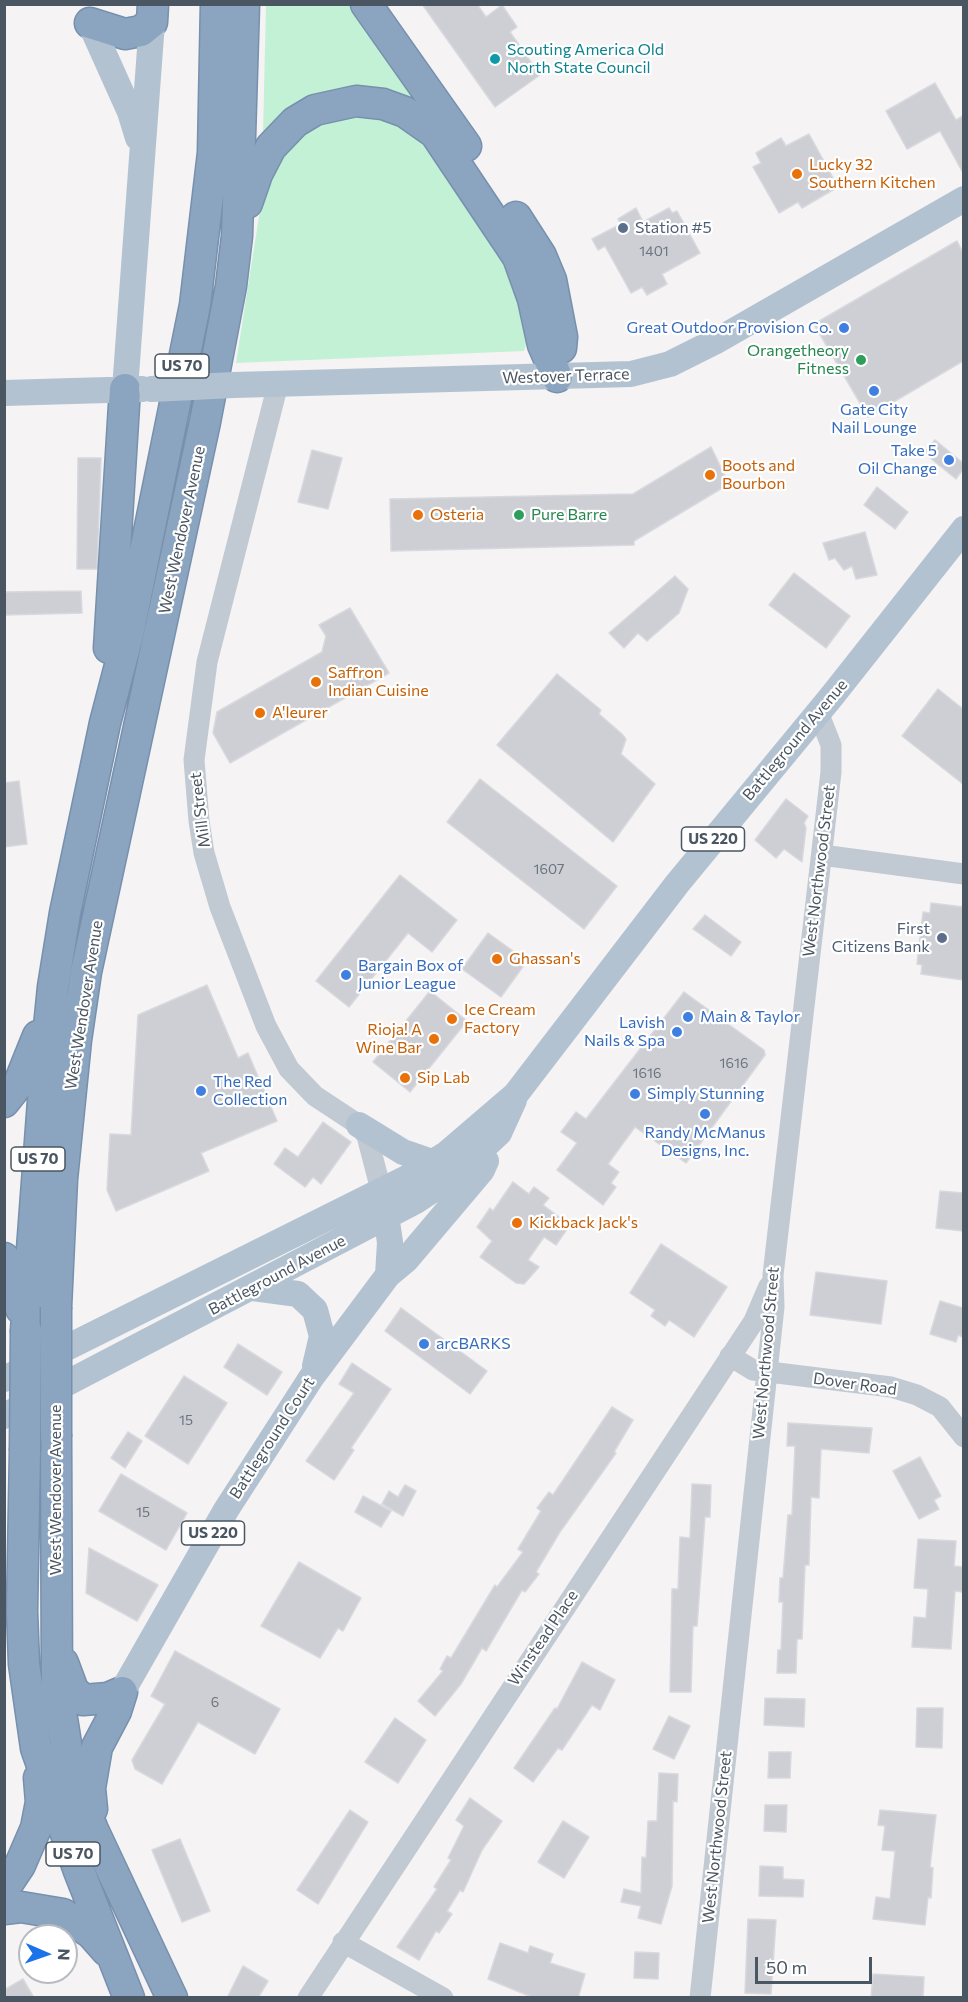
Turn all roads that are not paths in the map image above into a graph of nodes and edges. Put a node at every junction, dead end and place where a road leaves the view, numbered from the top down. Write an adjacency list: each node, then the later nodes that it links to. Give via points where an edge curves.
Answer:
1 (216, 4): 15 (highway, West Wendover Avenue / US 70, via 213,153 195,304 128,635)
2 (244, 4): 8 (highway, West Wendover Avenue / US 70)
3 (366, 4): 9 (highway, via 541,256 556,297 562,337)
4 (153, 13): 5 (highway, via 141,32 125,34); 6 (main road)
5 (90, 22): 6 (main road, via 130,112)
6 (142, 158): 11 (main road)
7 (963, 199): 9 (main road, Westover Terrace, via 670,364 631,374)
8 (237, 236): 9 (highway, via 256,174 271,147 295,122 315,110 356,101 384,104 405,112 435,133 518,257 543,345); 37 (highway, West Wendover Avenue / US 70, bridge, via 205,422 86,972 76,1040 62,1179 56,1306)
9 (557, 377): 10 (main road, Westover Terrace)
10 (279, 384): 11 (main road, Westover Terrace, bridge); 21 (street, Mill Street, via 207,662 194,760 199,821 220,907 266,1026 289,1069 315,1096)
11 (138, 389): 12 (main road, Westover Terrace); 15 (highway)
12 (4, 393)
13 (963, 529): 14 (main road, Battleground Avenue / US 220)
14 (818, 712): 16 (street, West Northwood Street, via 831,745); 19 (main road, Battleground Avenue / US 220, via 677,884)
15 (105, 723): 18 (highway, West Wendover Avenue / US 70)
16 (822, 855): 17 (street); 28 (street, West Northwood Street)
17 (963, 874)
18 (53, 987): 20 (highway, via 28,1066); 30 (highway, West Wendover Avenue / US 70)
19 (516, 1094): 22 (main road, Battleground Avenue / US 220); 23 (main road, Battleground Avenue / US 220)
20 (4, 1102)
21 (359, 1125): 23 (main road, via 403,1152); 24 (street, Mill Street, via 373,1152)
22 (498, 1133): 25 (main road, Battleground Avenue, via 452,1177); 27 (main road, US 220, via 482,1170 406,1260)
23 (432, 1162): 24 (main road, Battleground Avenue / US 220)
24 (381, 1190): 25 (main road); 34 (main road, Battleground Avenue / US 220)
25 (386, 1217): 27 (main road, via 390,1242); 29 (main road, Battleground Avenue)
26 (4, 1258): 30 (highway)
27 (388, 1275): 33 (main road, Battleground Court / US 220)
28 (773, 1275): 31 (street, Winstead Place, via 754,1321); 32 (street, West Northwood Street, via 774,1307)
29 (253, 1288): 33 (main road, via 298,1294 315,1310 322,1336); 35 (main road, Battleground Avenue)
30 (26, 1330): 39 (highway, West Wendover Avenue / US 70, bridge, via 22,1611)
31 (730, 1356): 32 (street, Dover Road, via 753,1370); 43 (street, Winstead Place)
32 (766, 1372): 36 (street, Dover Road, via 891,1387 917,1395 940,1407); 49 (street, West Northwood Street)
33 (312, 1378): 38 (main road, Battleground Court / US 220, via 226,1510)
34 (4, 1379)
35 (4, 1416)
36 (963, 1437)
37 (55, 1637): 38 (highway, via 68,1679 78,1696 93,1701); 40 (highway, West Wendover Avenue / US 70, via 62,1726 77,1790)
38 (122, 1692): 40 (highway, US 220, via 97,1747 90,1788)
39 (36, 1748): 41 (highway, via 41,1802 36,1828 20,1865); 44 (highway, West Wendover Avenue / US 70)
40 (93, 1830): 46 (highway, West Wendover Avenue / US 70)
41 (4, 1889)
42 (4, 1909): 44 (highway, via 21,1907 63,1914 91,1933)
43 (343, 1942): 47 (street, Winstead Place); 48 (street)
44 (114, 1957): 45 (highway, West Wendover Avenue / US 70)
45 (129, 1998)
46 (171, 1998)
47 (308, 1998)
48 (443, 1998)
49 (700, 1998)

